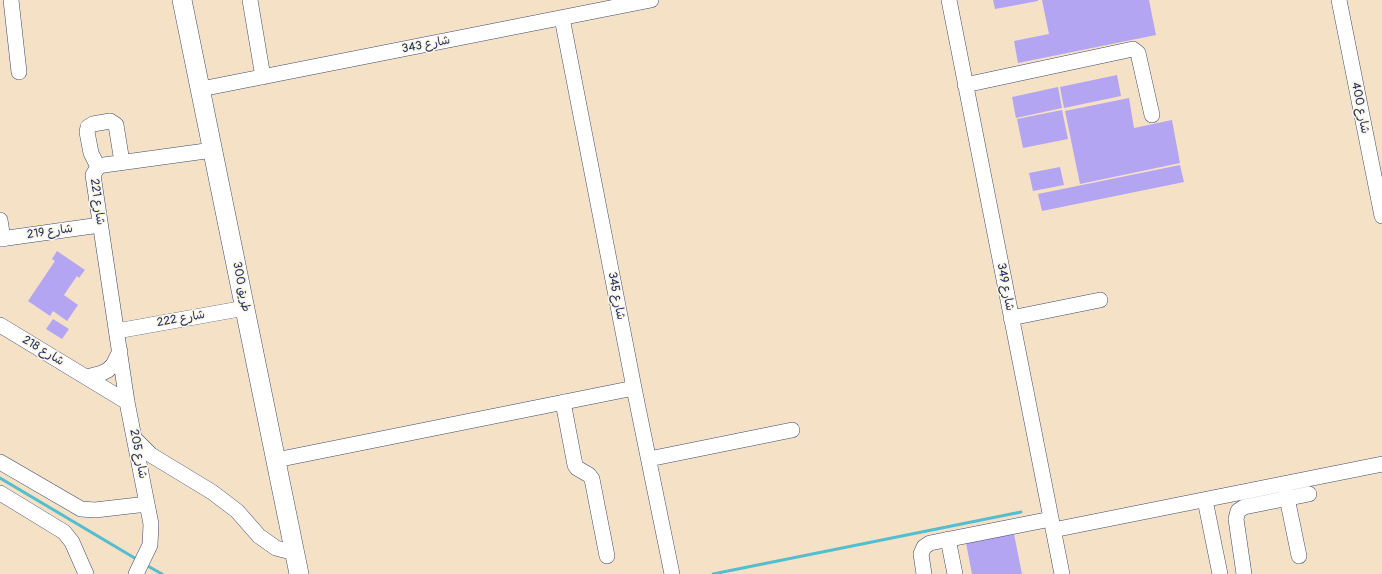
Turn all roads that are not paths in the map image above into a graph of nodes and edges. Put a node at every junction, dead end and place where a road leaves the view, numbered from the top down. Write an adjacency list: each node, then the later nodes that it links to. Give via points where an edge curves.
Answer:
1 (11, 0): 9 (street)
2 (182, 0): 12 (main road, طريق 300)
3 (250, 0): 10 (street)
4 (651, 0): 7 (street, شارع 343)
5 (949, 0): 11 (street, شارع 349)
6 (1339, 0): 17 (street, شارع 400)
7 (626, 2): 8 (street, شارع 343)
8 (562, 18): 10 (street, شارع 343); 28 (street, شارع 345)
9 (19, 72)
10 (263, 77): 12 (street, شارع 343)
11 (965, 85): 13 (street, via 1133,49 1138,54); 23 (street, شارع 349)
12 (201, 89): 14 (main road, طريق 300)
13 (1152, 115)
14 (213, 150): 15 (street, شارع 221); 22 (main road, طريق 300)
15 (122, 162): 16 (street, شارع 221); 16 (street, via 116,125 110,121 93,124 88,127 87,132 91,153)
16 (98, 167): 19 (street, شارع 221, via 93,178)
17 (1382, 216)
18 (0, 220): 20 (street)
19 (100, 225): 20 (street, شارع 219); 25 (street, شارع 221)
20 (1, 239)
21 (1100, 300): 23 (street)
22 (245, 308): 25 (street, شارع 222); 34 (main road, طريق 300)
23 (1011, 318): 42 (street, شارع 349)
24 (0, 325): 27 (street, شارع 218)
25 (117, 331): 26 (street, شارع 205)
26 (120, 351): 27 (street, via 108,370); 29 (street, شارع 205)
27 (87, 377): 29 (street, شارع 218)
28 (634, 388): 30 (street); 33 (street, شارع 345)
29 (127, 402): 32 (street, شارع 205)
30 (563, 402): 34 (street); 45 (street, via 577,468 592,479)
31 (792, 430): 33 (street)
32 (135, 440): 41 (street, شارع 205); 44 (street, via 151,455 237,510 259,536 276,548)
33 (649, 459): 50 (street, شارع 345)
34 (276, 460): 44 (main road, طريق 300)
35 (0, 462): 41 (street, via 81,509)
36 (1382, 464): 37 (street)
37 (1286, 491): 39 (street); 40 (street); 46 (street); 55 (street, via 1238,511 1236,519)
38 (0, 493): 48 (street, via 64,532 72,542)
39 (1309, 494)
40 (1205, 500): 42 (street); 54 (street)
41 (147, 504): 47 (street, شارع 205, via 152,530 147,552)
42 (1052, 525): 43 (street); 53 (street, شارع 349)
43 (948, 540): 51 (street, via 930,543 924,547 921,557); 52 (street)
44 (295, 554): 49 (main road, طريق 300)
45 (607, 556)
46 (1299, 556)
47 (137, 572)
48 (86, 574)
49 (299, 574)
50 (672, 574)
51 (924, 574)
52 (955, 574)
53 (1062, 574)
54 (1220, 574)
55 (1244, 574)

